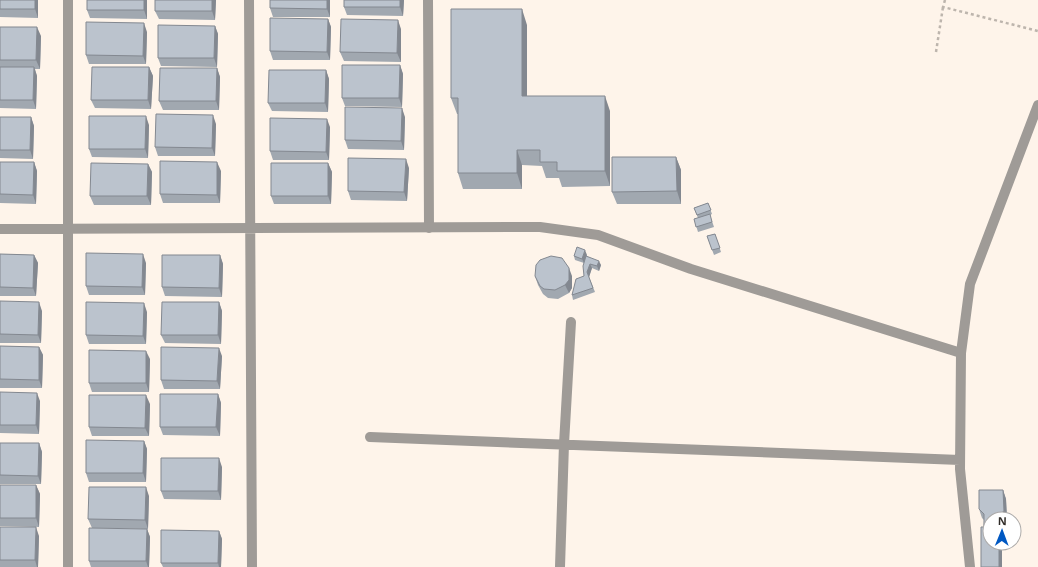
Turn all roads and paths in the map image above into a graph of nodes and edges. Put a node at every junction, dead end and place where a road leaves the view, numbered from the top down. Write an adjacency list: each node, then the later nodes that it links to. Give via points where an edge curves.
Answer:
1 (68, 0): 12 (street)
2 (249, 0): 9 (street)
3 (428, 0): 10 (street)
4 (944, 0): 5 (path)
5 (943, 7): 6 (path); 7 (path)
6 (1038, 31)
7 (936, 52)
8 (1038, 106): 14 (street, via 970,284)
9 (251, 228): 10 (street); 12 (street); 19 (street)
10 (429, 228): 14 (street, via 540,227 598,235 691,269)
11 (0, 229): 12 (street)
12 (68, 229): 18 (street)
13 (571, 322): 16 (street)
14 (961, 353): 17 (street)
15 (370, 437): 16 (street)
16 (564, 444): 17 (street); 20 (street)
17 (960, 460): 21 (street)
18 (68, 567)
19 (252, 567)
20 (560, 567)
21 (970, 567)

